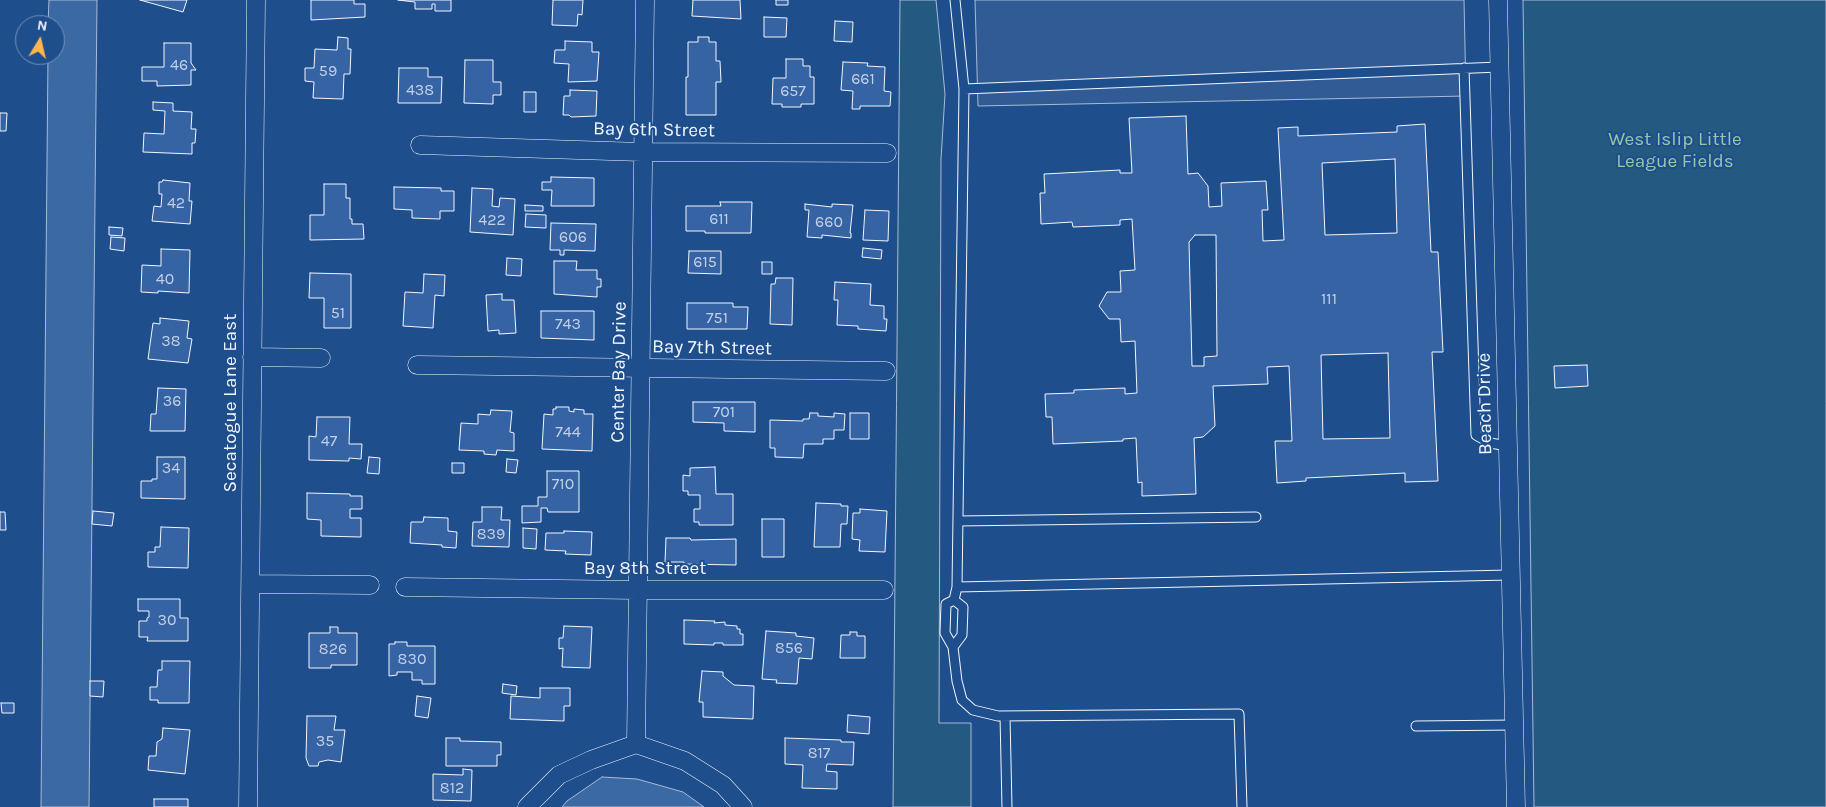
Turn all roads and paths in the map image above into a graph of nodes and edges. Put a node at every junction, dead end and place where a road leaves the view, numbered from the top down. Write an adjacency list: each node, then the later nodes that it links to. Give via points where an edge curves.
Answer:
1 (256, 0): 11 (street, Secatogue Lane East)
2 (644, 0): 9 (street, Center Bay Drive)
3 (955, 0): 7 (lane)
4 (1498, 0): 5 (street, Beach Drive)
5 (1499, 67): 6 (lane); 16 (street, Beach Drive)
6 (1464, 68): 7 (lane); 16 (lane, via 1476,435 1490,443)
7 (964, 89): 18 (lane)
8 (420, 145): 9 (street, Bay 6th Street)
9 (642, 152): 10 (street, Bay 6th Street); 14 (street, Center Bay Drive)
10 (888, 153)
11 (252, 357): 12 (street); 20 (street, Secatogue Lane East)
12 (321, 358)
13 (417, 365): 14 (street, Bay 7th Street)
14 (640, 368): 15 (street, Bay 7th Street); 24 (street, Center Bay Drive)
15 (886, 371)
16 (1508, 446): 19 (street, Beach Drive)
17 (1256, 517): 18 (lane)
18 (958, 522): 23 (lane)
19 (1510, 575): 23 (lane); 29 (street, Beach Drive)
20 (251, 584): 21 (street); 32 (street, Secatogue Lane East)
21 (370, 586)
22 (404, 587): 24 (street, Bay 8th Street)
23 (957, 587): 26 (lane)
24 (637, 590): 25 (street, Bay 8th Street); 31 (street, Center Bay Drive)
25 (884, 590)
26 (954, 600): 27 (lane, via 946,604 945,633); 27 (lane, via 962,606 962,636)
27 (953, 646): 28 (lane, via 962,700 973,710)
28 (1005, 716): 35 (lane); 36 (lane, via 1239,714)
29 (1515, 725): 30 (lane); 37 (street, Beach Drive); 38 (street)
30 (1416, 726)
31 (636, 744): 33 (street, via 559,775); 34 (street, via 685,761 723,786)
32 (248, 807)
33 (527, 807)
34 (743, 807)
35 (1007, 807)
36 (1242, 807)
37 (1516, 807)
38 (1529, 807)

